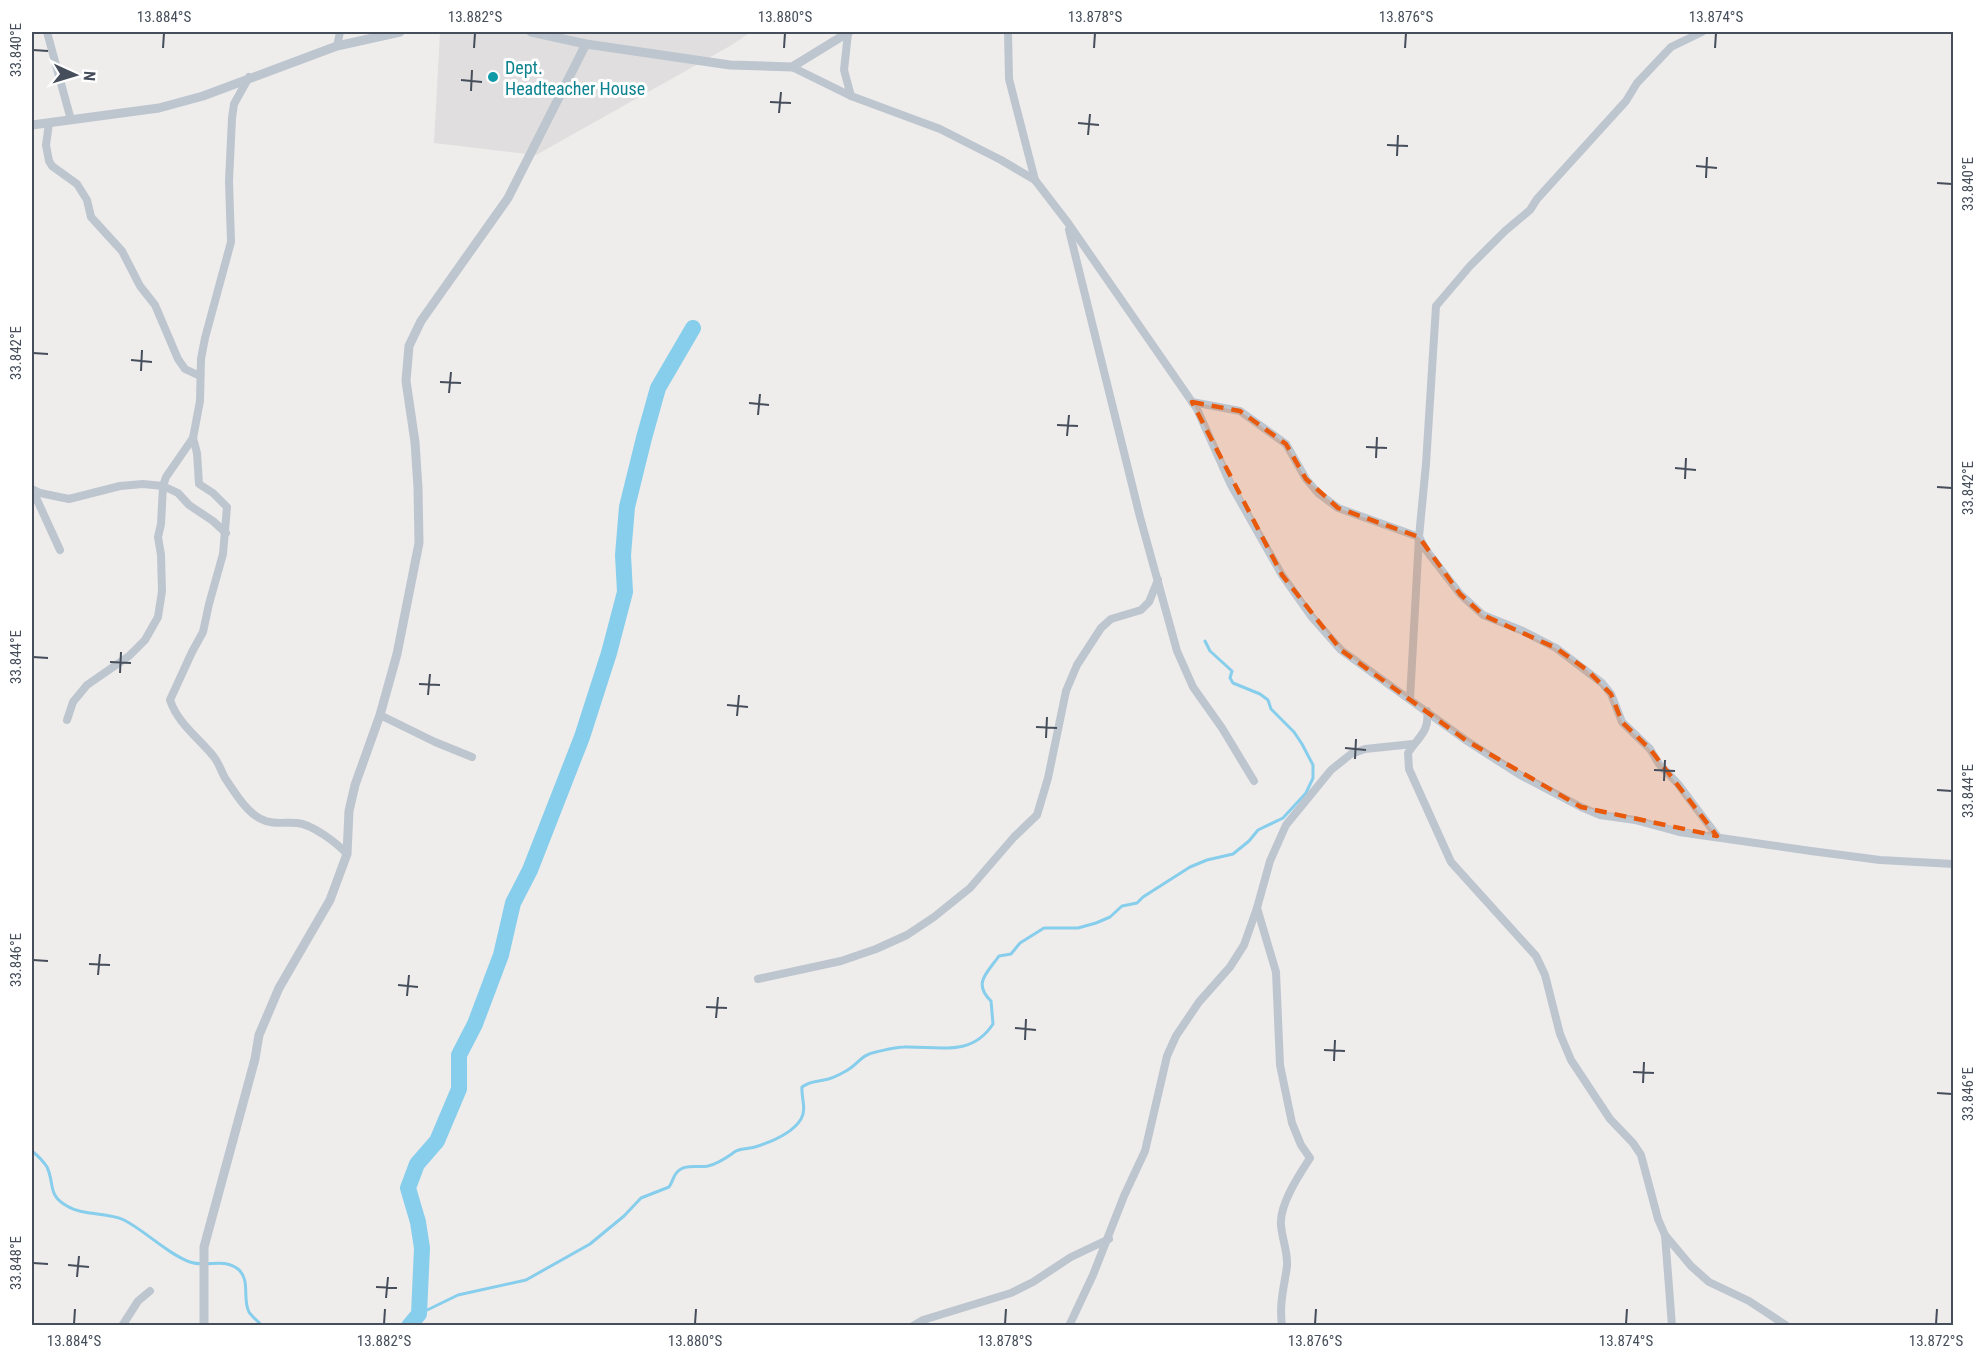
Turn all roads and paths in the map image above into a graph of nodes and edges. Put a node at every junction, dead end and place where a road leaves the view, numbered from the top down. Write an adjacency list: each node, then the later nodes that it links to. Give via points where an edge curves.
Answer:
1 (47, 32): 13 (street)
2 (340, 32): 9 (street)
3 (400, 32): 9 (street)
4 (531, 32): 8 (street)
5 (849, 32): 10 (street); 12 (street, via 844,70)
6 (1008, 32): 16 (street, via 1009,79)
7 (1702, 32): 24 (street, via 1671,46 1530,210 1470,266 1436,306)
8 (586, 44): 10 (street, via 730,65); 29 (street, via 508,198 421,321 409,346 406,381 415,442 419,543 397,654)
9 (337, 46): 11 (street)
10 (792, 67): 12 (street)
11 (249, 77): 13 (street, via 159,108); 18 (street, via 234,104 229,181 231,242 208,324)
12 (851, 96): 16 (street, via 940,129)
13 (70, 120): 14 (street)
14 (49, 123): 15 (street); 18 (street, via 49,161 77,184 91,217 122,251 155,305 178,359 185,369)
15 (32, 125)
16 (1035, 180): 17 (street)
17 (1068, 223): 19 (street); 26 (street)
18 (200, 375): 20 (street)
19 (1192, 402): 24 (street, via 1240,411 1286,444 1306,479 1338,508); 27 (street, via 1231,485 1311,616 1341,650)
20 (193, 438): 21 (street); 23 (street, via 199,484 227,507)
21 (163, 486): 22 (street, via 120,486 69,499); 23 (street, via 178,493); 30 (street, via 158,537 162,591 158,617 145,640 129,656 87,685 73,702)
22 (32, 490): 25 (street)
23 (226, 533): 35 (street, via 203,632 170,700 173,710 215,759 250,812 272,823 304,825)
24 (1419, 537): 27 (street); 34 (street, via 1460,594 1484,615 1556,648 1602,683 1622,722 1650,749)
25 (60, 550)
26 (1158, 580): 33 (street, via 1177,651 1193,687); 38 (street, via 1149,602 1141,610 1120,615 1101,628 1077,664 1066,691 1037,815 970,888 907,935 876,949 841,961)
27 (1410, 699): 28 (street)
28 (1427, 711): 31 (street, via 1426,730); 34 (street, via 1503,764 1581,807 1600,815 1679,832)
29 (380, 715): 32 (street); 35 (street, via 355,785)
30 (67, 720)
31 (1413, 744): 37 (street, via 1365,749 1351,754 1331,770 1286,825 1270,861); 39 (street, via 1408,753 1409,770 1451,861 1536,956 1571,1060 1610,1119 1641,1155)
32 (472, 757)
33 (1254, 781)
34 (1718, 836): 36 (street, via 1880,860)
35 (347, 854): 43 (street, via 330,900 279,988 259,1035 204,1247)
36 (1953, 864)
37 (1257, 908): 40 (street, via 1244,945 1176,1036 1167,1056 1145,1151); 46 (street, via 1276,972 1280,1065 1292,1123 1310,1158 1296,1180 1280,1222 1287,1258 1281,1294)
38 (758, 979)
39 (1665, 1235): 47 (street); 48 (street, via 1709,1282 1749,1301)
40 (1108, 1239): 44 (street, via 1011,1293); 45 (street)
41 (150, 1291): 42 (street, via 138,1300)
42 (122, 1326)
43 (204, 1326)
44 (913, 1326)
45 (1069, 1326)
46 (1282, 1326)
47 (1672, 1326)
48 (1787, 1326)

